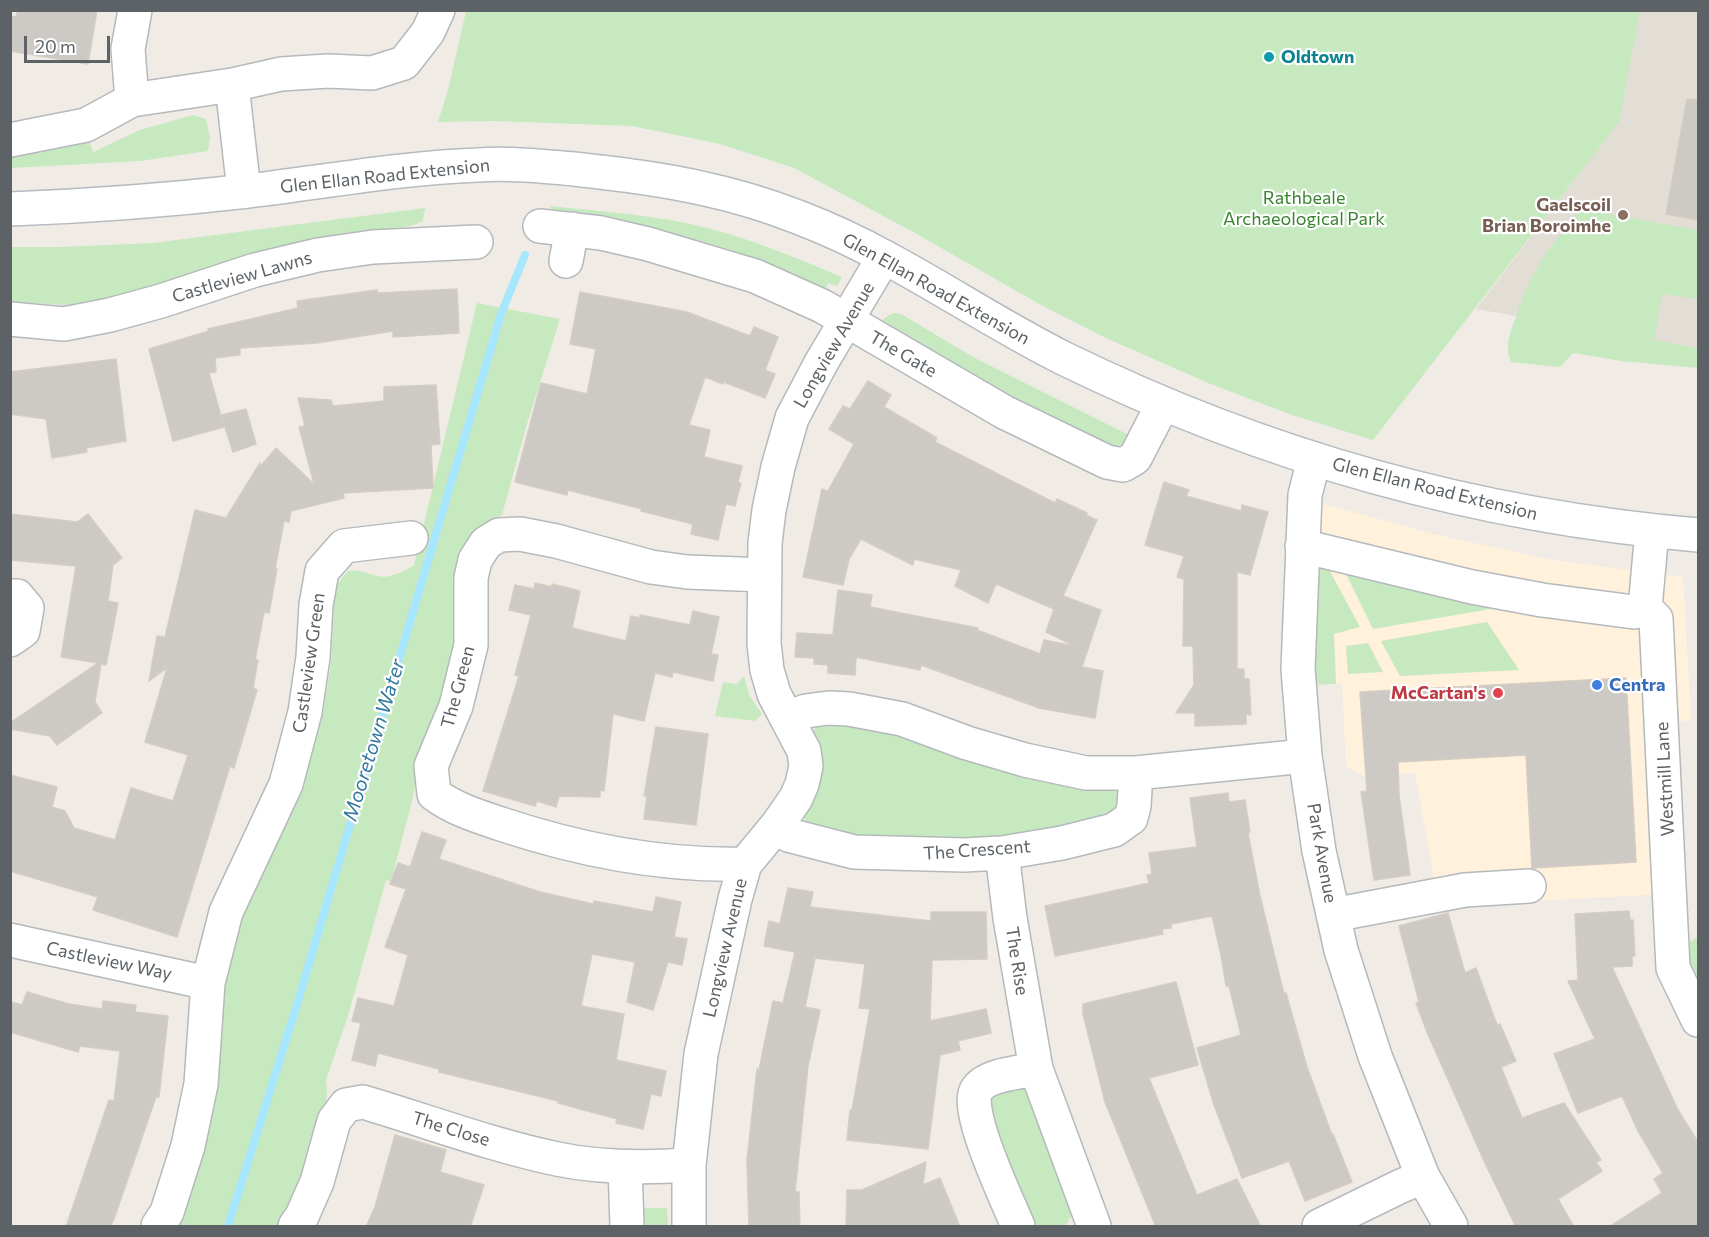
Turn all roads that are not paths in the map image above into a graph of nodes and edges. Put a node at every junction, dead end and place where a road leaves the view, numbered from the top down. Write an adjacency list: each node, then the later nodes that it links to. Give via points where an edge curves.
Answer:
1 (135, 10): 4 (street, via 128,49)
2 (438, 10): 3 (street, via 428,32 404,63 372,74 281,74)
3 (232, 85): 4 (street); 6 (street)
4 (132, 100): 5 (street, via 86,125)
5 (10, 140)
6 (244, 191): 7 (street, Glen Ellan Road Extension, via 124,204); 11 (street, Glen Ellan Road Extension, via 481,165 624,174 707,189 782,212)
7 (10, 209)
8 (540, 225): 9 (street, The Gate)
9 (572, 229): 12 (street); 14 (street, The Gate, via 648,244 755,276)
10 (476, 242): 13 (street, Castleview Lawns, via 373,247 318,255 255,270 161,301 64,324)
11 (884, 257): 14 (street, Longview Avenue); 15 (street, Glen Ellan Road Extension, via 1059,356)
12 (566, 261)
13 (10, 319)
14 (846, 321): 15 (street, The Gate, via 1004,412 1107,462 1123,465 1135,458); 21 (street, Longview Avenue, via 792,417 769,510)
15 (1163, 404): 16 (street, Glen Ellan Road Extension)
16 (1314, 459): 17 (street, Glen Ellan Road Extension, via 1481,504); 20 (street, Park Avenue, via 1305,495)
17 (1652, 531): 18 (street, Glen Ellan Road Extension); 23 (street)
18 (1698, 535)
19 (411, 538): 35 (street, Castleview Green, via 344,546 322,571 305,712 286,784 226,912)
20 (1302, 546): 23 (street, via 1472,587 1634,612); 26 (street, Park Avenue, via 1298,669)
21 (765, 575): 25 (street, Longview Avenue, via 767,670 774,694); 30 (street, The Green, via 651,567 520,534 492,539 475,560 471,578 471,645 456,706 431,766 434,794 446,804 515,829 581,847 641,857 712,865)
22 (10, 596): 24 (street, via 17,596 27,608 23,631)
23 (1645, 608): 33 (street, Westmill Lane, via 1656,619)
24 (10, 640)
25 (788, 718): 27 (street, via 806,711 849,709 902,719 1025,760 1086,773); 28 (street, Longview Avenue, via 804,751 806,766 796,798)
26 (1305, 756): 27 (street); 32 (street, Park Avenue, via 1319,851)
27 (1137, 773): 29 (street, The Crescent, via 1131,818 1114,830)
28 (778, 824): 29 (street, The Crescent, via 788,835 854,852); 30 (street, Longview Avenue)
29 (1002, 853): 37 (street, The Rise)
30 (745, 864): 38 (street, Longview Avenue, via 701,1054)
31 (1529, 886): 32 (street, via 1465,890)
32 (1334, 915): 40 (street, Park Avenue, via 1375,1056)
33 (1685, 925): 36 (street, Westmill Lane, via 1673,968)
34 (10, 940): 35 (street, Castleview Way)
35 (208, 983): 41 (street, Castleview Green, via 201,1084 188,1146)
36 (1698, 1020)
37 (1036, 1069): 45 (street, via 984,1082 976,1091 974,1106 978,1126); 46 (street, The Rise)
38 (689, 1165): 39 (street, The Close); 44 (street, Longview Avenue)
39 (625, 1167): 42 (street, The Close, via 558,1159 363,1102 346,1105 334,1121 317,1182); 43 (street)
40 (1424, 1177): 47 (street); 48 (street, Park Avenue)
41 (158, 1227)
42 (295, 1227)
43 (627, 1227)
44 (689, 1227)
45 (1018, 1227)
46 (1094, 1227)
47 (1319, 1227)
48 (1451, 1227)

